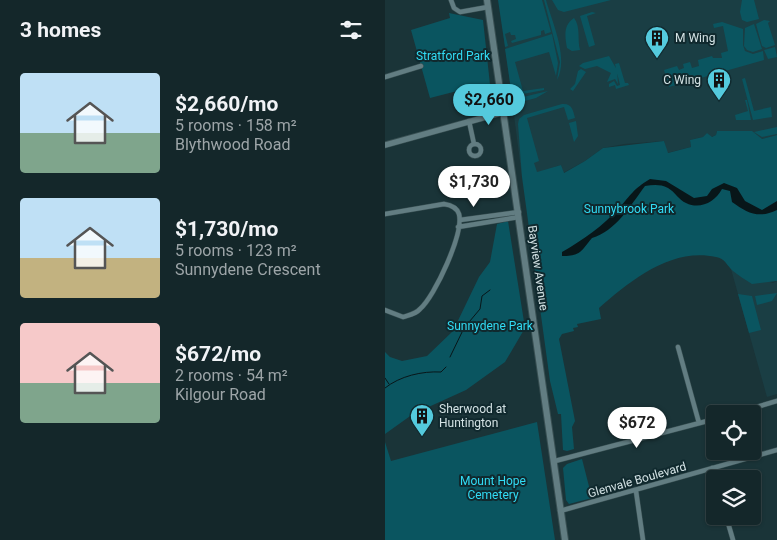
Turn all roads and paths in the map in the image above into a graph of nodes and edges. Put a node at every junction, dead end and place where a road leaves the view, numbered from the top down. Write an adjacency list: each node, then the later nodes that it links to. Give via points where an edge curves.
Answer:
1 (451, 0): 2 (street, via 460,12)
2 (488, 3): 5 (main road, Bayview Avenue)
3 (421, 66): 4 (street)
4 (385, 77)
5 (505, 112): 6 (street); 10 (main road, Bayview Avenue)
6 (469, 121): 7 (street); 8 (street)
7 (474, 144)
8 (385, 145)
9 (385, 214): 12 (street, via 445,204 459,212)
10 (519, 215): 11 (street); 13 (street); 22 (main road, Bayview Avenue)
11 (491, 216): 12 (street); 13 (street)
12 (460, 220): 14 (street)
13 (492, 222): 14 (street)
14 (458, 227): 15 (street, via 447,266 421,309 403,317)
15 (385, 310)
16 (678, 347): 20 (street)
17 (777, 401): 18 (street)
18 (761, 406)
19 (706, 421): 20 (street)
20 (699, 423): 22 (street)
21 (777, 450): 23 (street, Glenvale Boulevard)
22 (555, 461): 25 (main road, Bayview Avenue)
23 (712, 468): 24 (street, Glenvale Boulevard)
24 (636, 491): 25 (street, Glenvale Boulevard); 28 (street)
25 (560, 511): 27 (main road, Bayview Avenue)
26 (729, 525): 29 (street)
27 (565, 540)
28 (643, 540)
29 (733, 540)

